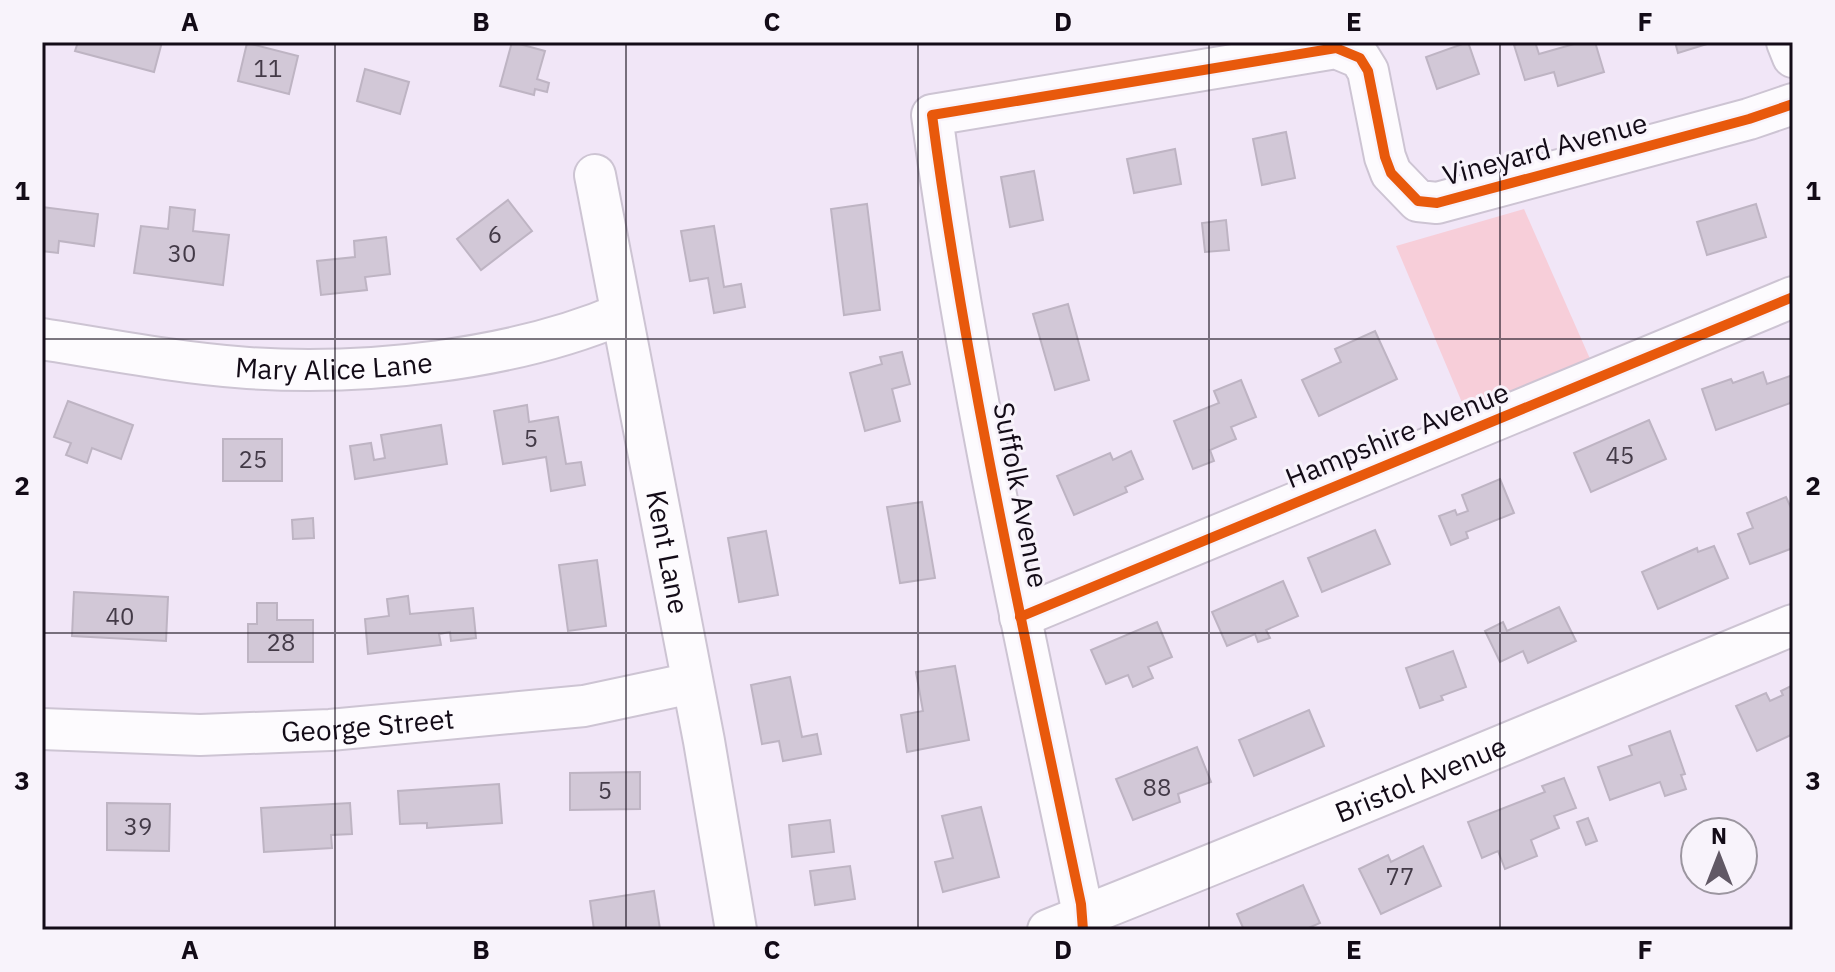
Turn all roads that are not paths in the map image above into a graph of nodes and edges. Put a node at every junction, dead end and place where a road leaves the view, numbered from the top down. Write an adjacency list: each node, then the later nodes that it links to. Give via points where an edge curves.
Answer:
1 (1787, 42): 2 (street)
2 (1793, 57)
3 (1793, 104): 4 (street, Vineyard Avenue, via 1437,203 1418,201 1391,173 1368,71 1360,58 1336,48)
4 (932, 115): 9 (street, Suffolk Avenue)
5 (595, 175): 7 (street, Kent Lane)
6 (1793, 297): 9 (street, Hampshire Avenue)
7 (621, 314): 8 (street, Mary Alice Lane, via 547,340 341,368 247,368); 11 (street, Kent Lane)
8 (42, 339)
9 (1020, 617): 13 (street, Suffolk Avenue)
10 (1793, 625): 13 (street, Bristol Avenue)
11 (692, 683): 12 (street, George Street, via 584,706 330,730 200,735); 14 (street, Kent Lane)
12 (42, 729)
13 (1071, 926)
14 (736, 930)

